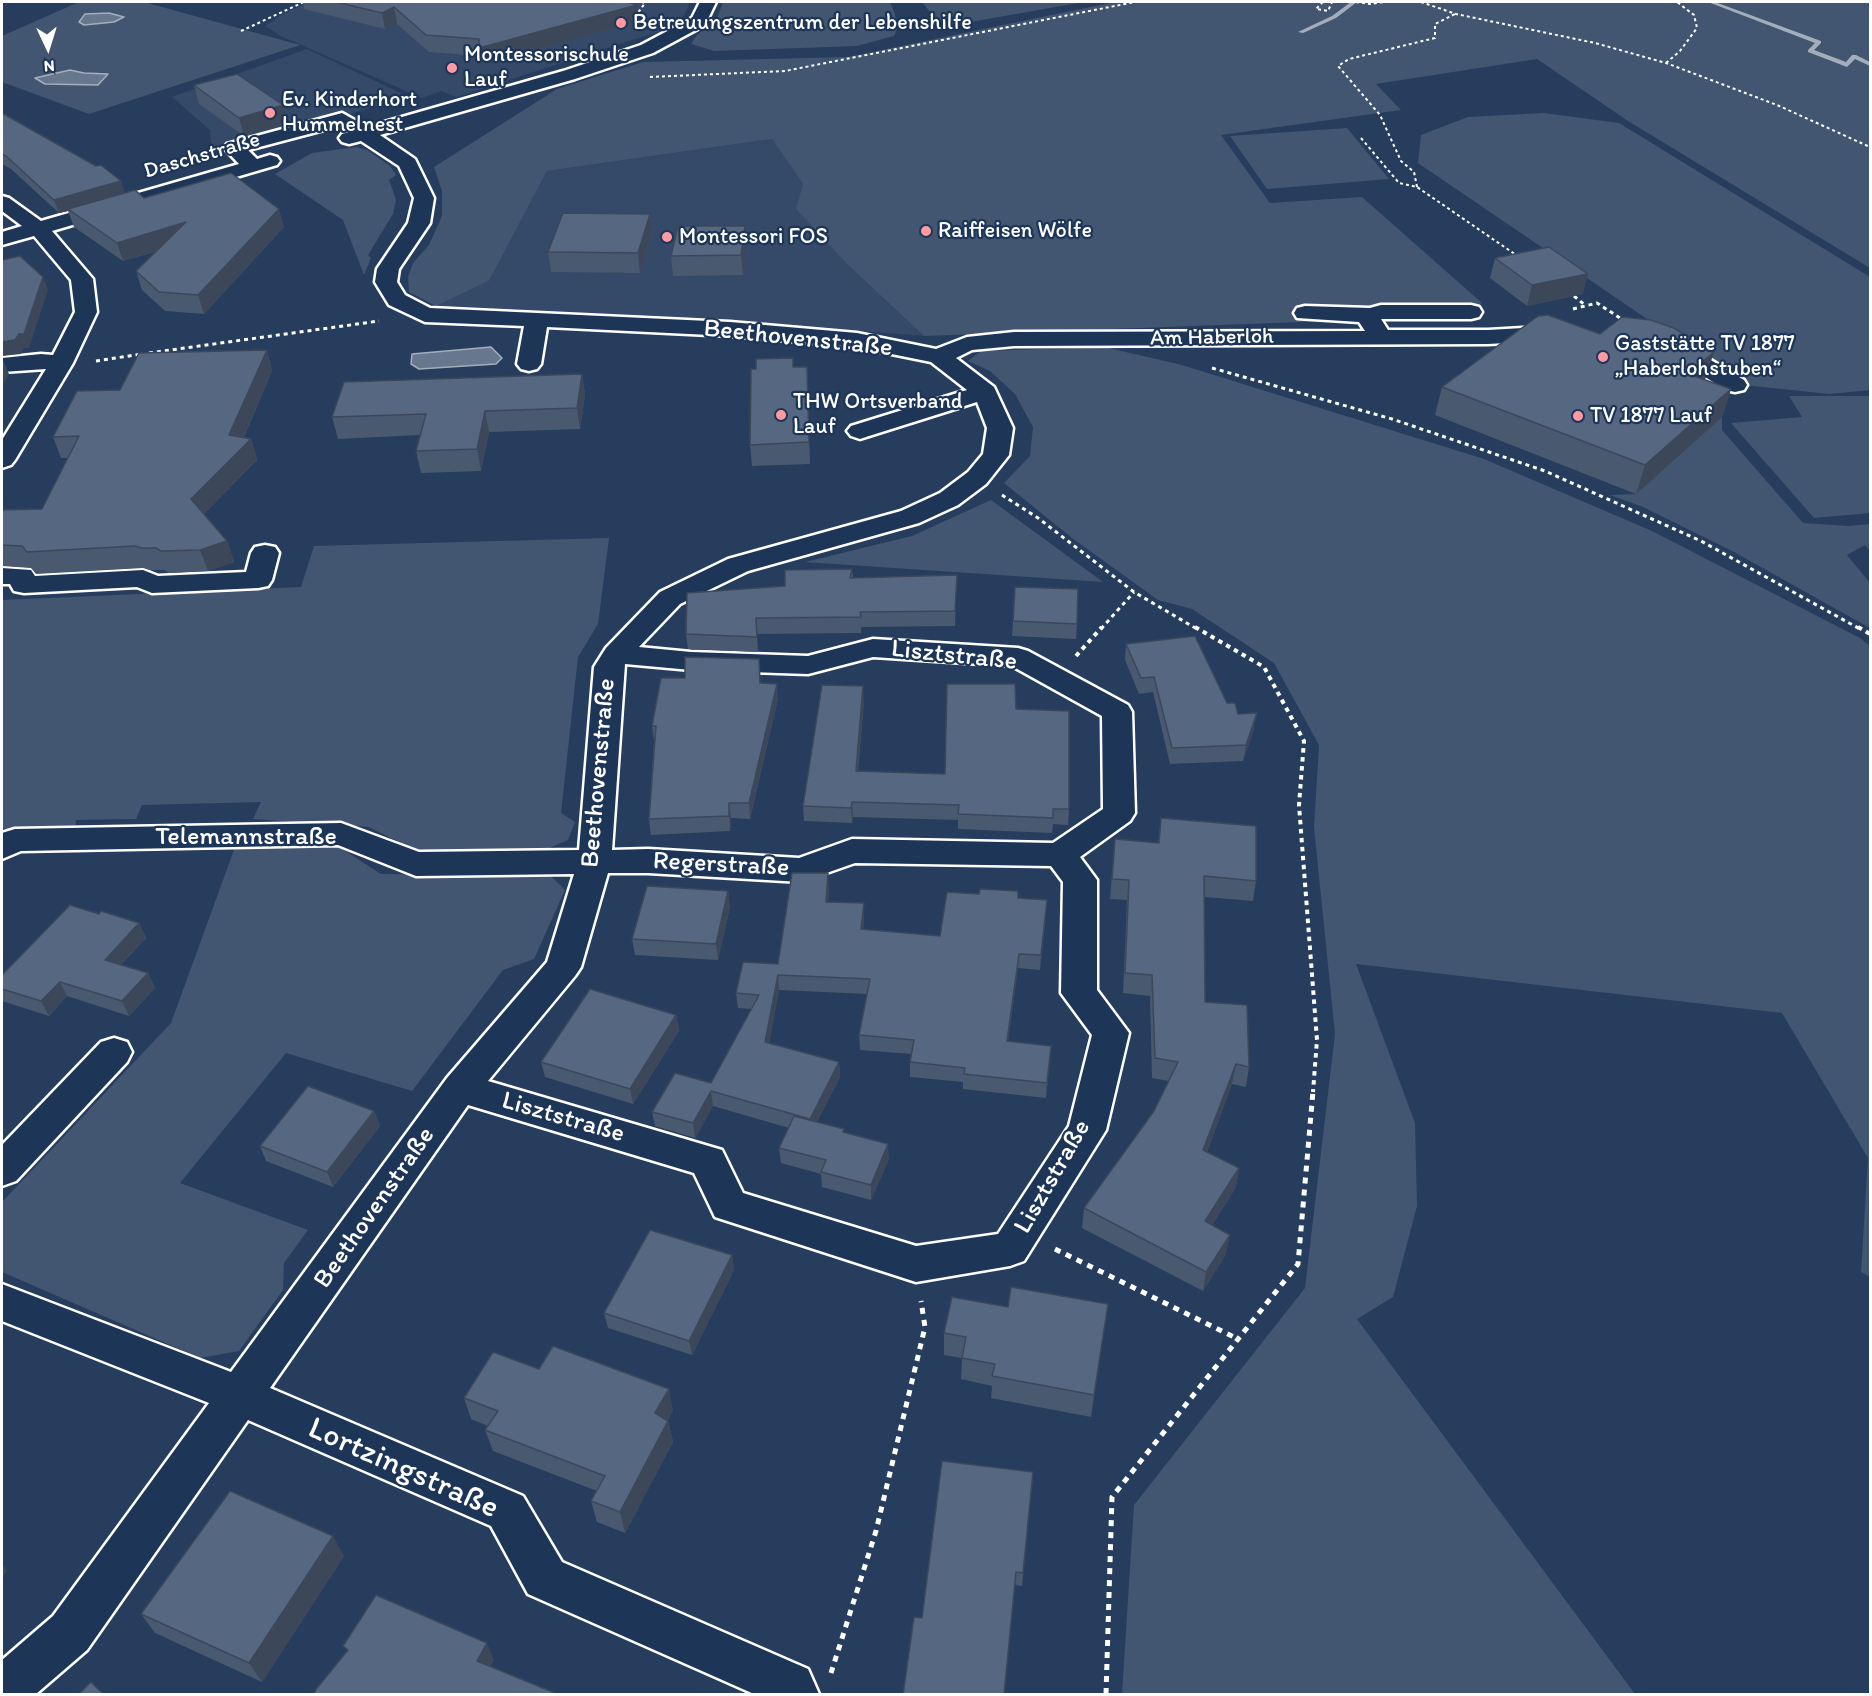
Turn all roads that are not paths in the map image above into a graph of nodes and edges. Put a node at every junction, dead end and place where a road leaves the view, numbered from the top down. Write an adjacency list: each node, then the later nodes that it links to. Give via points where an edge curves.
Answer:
1 (708, 2): 2 (street, via 699,21)
2 (636, 52): 3 (street); 5 (street)
3 (581, 53)
4 (539, 65): 5 (street, via 498,81)
5 (507, 93): 6 (street)
6 (348, 138): 8 (street, Beethovenstraße, via 342,119 234,148); 15 (street, Beethovenstraße, via 408,163 424,198 419,223 388,269 386,282 397,300 425,315)
7 (284, 157): 8 (street, Daschstraße)
8 (253, 166): 10 (street, Daschstraße)
9 (2, 202): 10 (street)
10 (39, 229): 11 (street, Daschstraße); 20 (street, via 82,279 86,312)
11 (2, 239)
12 (1471, 312): 14 (street)
13 (1305, 313): 14 (street)
14 (1371, 315): 17 (street, via 1369,319)
15 (536, 322): 19 (street, Beethovenstraße, via 846,339); 21 (street)
16 (1585, 334): 17 (street, Am Haberloh)
17 (1381, 337): 19 (street, Am Haberloh, via 1014,339 967,344)
18 (1652, 340): 23 (street, via 1673,347)
19 (939, 357): 24 (street, Beethovenstraße)
20 (62, 363): 22 (street); 26 (street)
21 (529, 364)
22 (2, 365)
23 (1735, 385)
24 (986, 392): 25 (street); 29 (street, Beethovenstraße, via 1000,428 996,455 977,478 949,499 910,517 738,565 670,598)
25 (860, 431)
26 (2, 460)
27 (265, 553): 28 (street, via 258,580 152,585 143,578 24,585 21,576)
28 (2, 576)
29 (616, 654): 31 (street, Lisztstraße, via 808,665 873,648 1018,657 1117,712 1119,813); 32 (street, Beethovenstraße, via 609,667)
30 (2, 848): 32 (street, Telemannstraße, via 15,840 341,834 416,864)
31 (1060, 855): 32 (street, Regerstraße, via 852,851 801,870); 34 (street, Lisztstraße, via 1080,880 1079,993 1111,1033 1087,1130 1010,1249 916,1264 729,1205 708,1161)
32 (595, 861): 34 (street, Beethovenstraße, via 563,967)
33 (114, 1052): 35 (street)
34 (460, 1088): 37 (street, Beethovenstraße)
35 (2, 1170)
36 (2, 1302): 37 (street)
37 (241, 1396): 38 (street, Lortzingstraße, via 507,1511 545,1578 791,1686); 39 (street, Beethovenstraße, via 70,1634)
38 (813, 1685)
39 (2, 1692)

